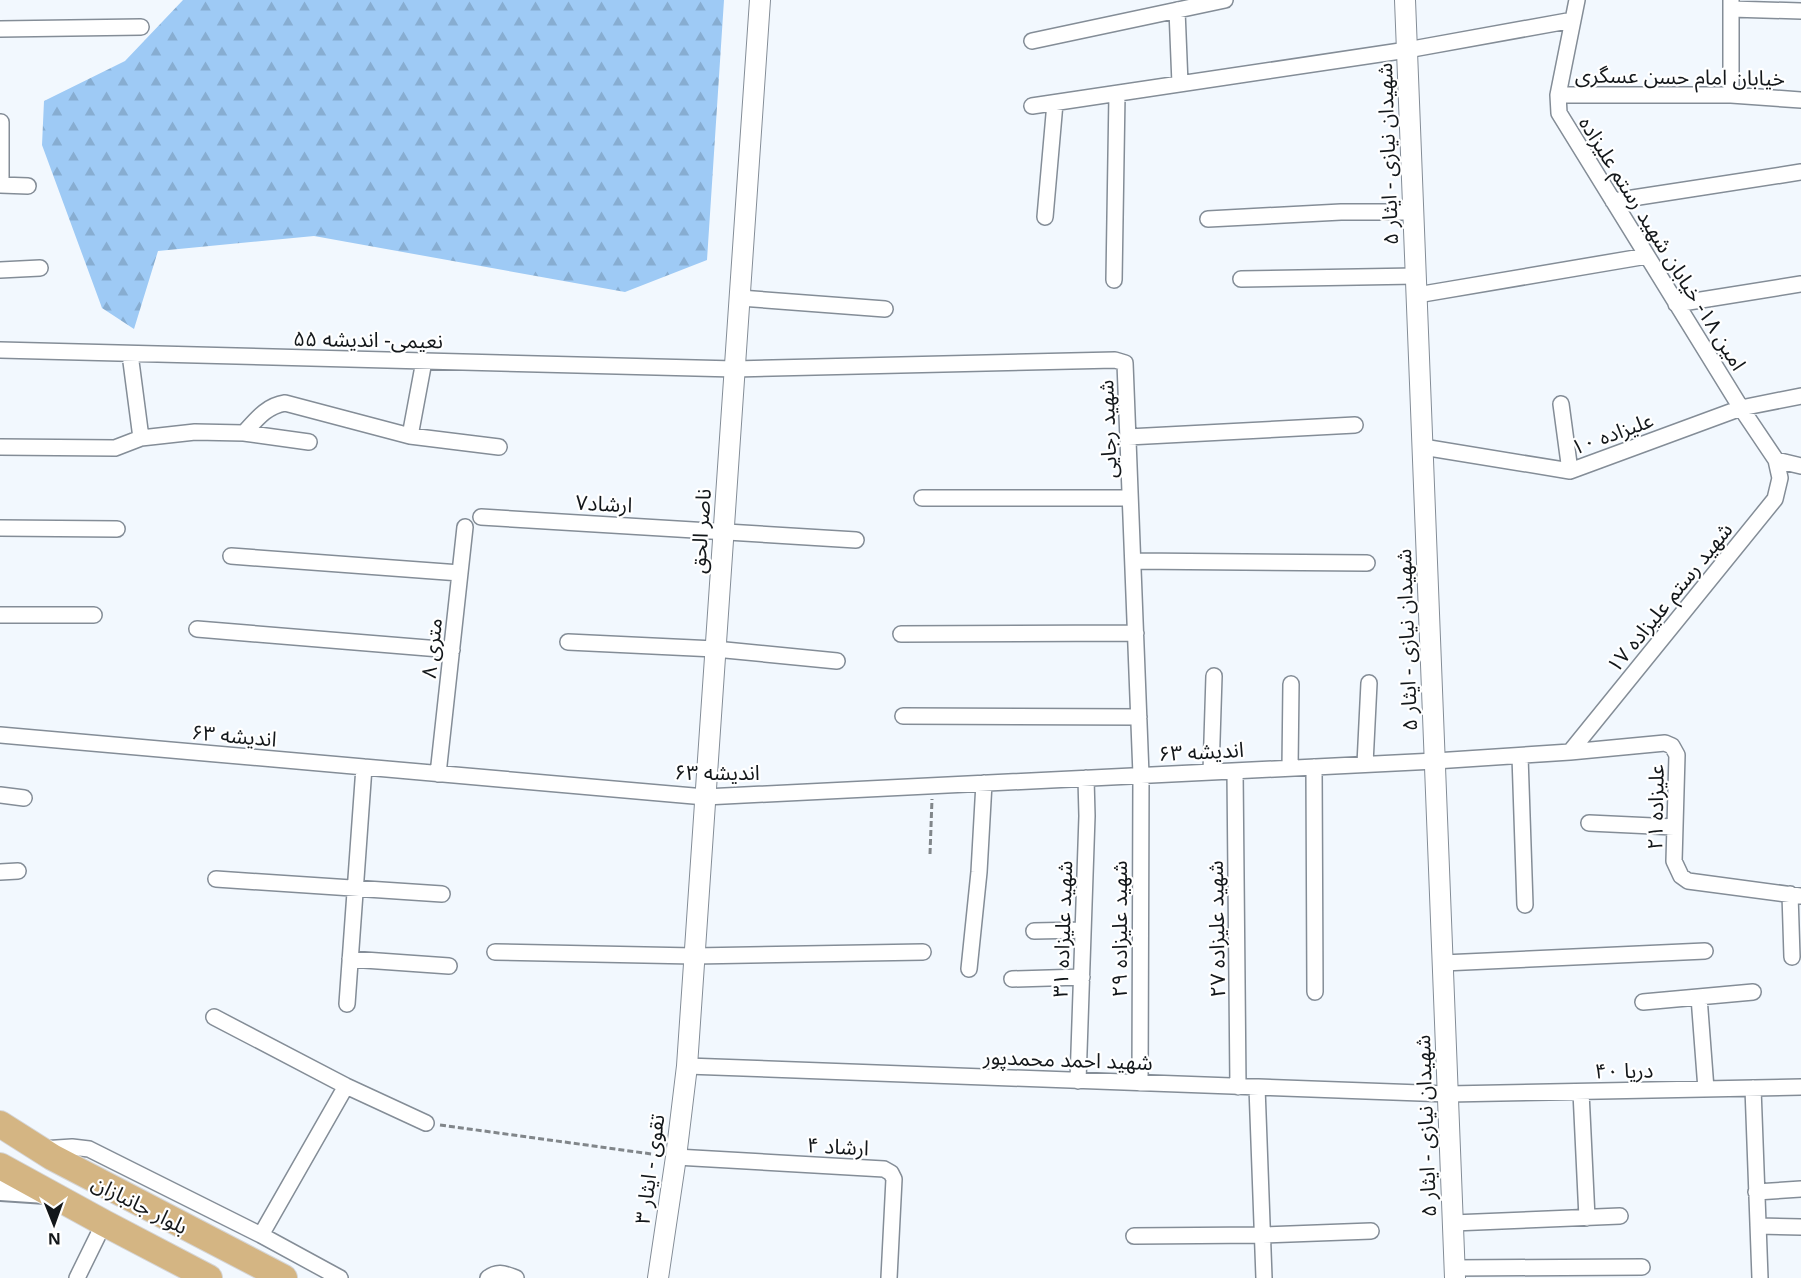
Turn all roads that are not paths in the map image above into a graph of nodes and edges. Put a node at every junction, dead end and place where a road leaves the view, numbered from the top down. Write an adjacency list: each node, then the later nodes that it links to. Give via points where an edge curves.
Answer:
1 (760, 0): 35 (street, ناصر الحق)
2 (1225, 0): 6 (street)
3 (1405, 0): 12 (street, شهیدان نیازی - ایثار ۵)
4 (1577, 0): 8 (street, امین ۱۸- خيابان شهيد رستم عليزاده)
5 (1731, 5): 7 (street); 16 (street)
6 (1177, 10): 11 (street); 13 (street)
7 (1801, 10)
8 (1573, 20): 12 (street); 15 (street, امین ۱۸- خيابان شهيد رستم عليزاده)
9 (141, 27): 10 (street)
10 (0, 29)
11 (1032, 41)
12 (1407, 50): 13 (street); 25 (street, شهیدان نیازی - ایثار ۵)
13 (1180, 84): 14 (street)
14 (1117, 93): 18 (street); 32 (street)
15 (1558, 95): 16 (street, خیابان امام حسن عسگری); 24 (street, امین ۱۸- خيابان شهيد رستم عليزاده, via 1559,113 1566,127)
16 (1731, 95): 17 (street, خیابان امام حسن عسگری)
17 (1801, 100)
18 (1055, 103): 19 (street); 26 (street)
19 (1032, 106)
20 (1, 122): 22 (street)
21 (1801, 172): 24 (street)
22 (0, 185): 23 (street)
23 (28, 186)
24 (1613, 201): 28 (street, امین ۱۸- خيابان شهيد رستم عليزاده)
25 (1414, 212): 27 (street); 34 (street, شهیدان نیازی - ایثار ۵)
26 (1045, 217)
27 (1208, 219)
28 (1647, 256): 34 (street); 36 (street, امین ۱۸- خيابان شهيد رستم عليزاده)
29 (40, 268): 30 (street)
30 (0, 270)
31 (1241, 279): 34 (street)
32 (1114, 280)
33 (1801, 284): 36 (street)
34 (1416, 286): 53 (street, شهیدان نیازی - ایثار ۵)
35 (740, 298): 37 (street); 41 (street, ناصر الحق)
36 (1676, 304): 44 (street, امین ۱۸- خيابان شهيد رستم عليزاده)
37 (885, 309)
38 (0, 350): 39 (street, نعیمی- اندیشه ۵۵)
39 (130, 354): 40 (street, نعیمی- اندیشه ۵۵); 49 (street)
40 (424, 361): 41 (street, نعیمی- اندیشه ۵۵); 47 (street)
41 (735, 369): 48 (street, شهید رجایی, via 1115,360 1125,363); 63 (street, ناصر الحق)
42 (1801, 396): 44 (street, علیزاده ۱۰)
43 (1561, 404): 56 (street)
44 (1741, 408): 54 (street, امین ۱۸- خيابان شهيد رستم عليزاده); 56 (street, علیزاده ۱۰)
45 (1355, 425): 48 (street)
46 (244, 433): 47 (street, via 274,404 285,403); 49 (street, via 195,432); 50 (street)
47 (410, 436): 52 (street)
48 (1128, 437): 58 (street, شهید رجایی)
49 (141, 438): 51 (street, via 115,448)
50 (309, 442)
51 (0, 447)
52 (499, 447)
53 (1423, 447): 56 (street, علیزاده ۱۰); 86 (street, شهیدان نیازی - ایثار ۵)
54 (1776, 460): 55 (street); 84 (street, ۱۷ شهید رستم علیزاده, via 1780,478 1775,499)
55 (1801, 466)
56 (1570, 471)
57 (922, 498): 58 (street)
58 (1130, 498): 66 (street, شهید رجایی)
59 (481, 517): 63 (street, ارشاد۷)
60 (465, 527): 68 (street, ۸ متری)
61 (0, 528): 62 (street)
62 (117, 529)
63 (724, 531): 64 (street, ارشاد۷); 76 (street, ناصر الحق)
64 (856, 540)
65 (231, 556): 68 (street)
66 (1133, 561): 67 (street); 72 (street, شهید رجایی)
67 (1367, 563)
68 (460, 573): 75 (street, ۸ متری)
69 (0, 615): 70 (street)
70 (94, 615)
71 (197, 629): 75 (street)
72 (1136, 633): 73 (street); 82 (street, شهید رجایی)
73 (902, 634)
74 (568, 642): 76 (street)
75 (452, 650): 93 (street, ۸ متری)
76 (715, 650): 77 (street); 98 (street, ناصر الحق)
77 (837, 661)
78 (1214, 676): 92 (street)
79 (1369, 682): 87 (street)
80 (1291, 684): 90 (street)
81 (903, 716): 82 (street)
82 (1139, 717): 94 (street, شهید رجایی)
83 (0, 735): 88 (street, اندیشه ۶۳)
84 (1570, 752): 85 (street, علیزاده ۲۱); 101 (street, علیزاده ۲۱, via 1665,743 1672,746 1677,755)
85 (1520, 756): 86 (street, علیزاده ۲۱); 108 (street)
86 (1435, 761): 87 (street, اندیشه ۶۳); 117 (street, شهیدان نیازی - ایثار ۵)
87 (1365, 764): 89 (street, اندیشه ۶۳)
88 (364, 767): 93 (street, اندیشه ۶۳); 105 (street)
89 (1314, 767): 90 (street, اندیشه ۶۳); 122 (street)
90 (1290, 768): 91 (street, اندیشه ۶۳)
91 (1235, 771): 92 (street, اندیشه ۶۳); 132 (street, شهید علیزاده ۲۷)
92 (1211, 772): 94 (street, اندیشه ۶۳)
93 (438, 774): 98 (street, اندیشه ۶۳)
94 (1141, 775): 95 (street, اندیشه ۶۳); 130 (street, شهید علیزاده ۲۹)
95 (1086, 778): 96 (street, اندیشه ۶۳); 109 (street, شهید علیزاده ۳۱)
96 (984, 783): 98 (street, اندیشه ۶۳); 119 (street)
97 (0, 795): 99 (street)
98 (705, 797): 114 (street, ناصر الحق)
99 (24, 798)
100 (1589, 823): 101 (street)
101 (1674, 827): 107 (street, علیزاده ۲۱, via 1676,867 1684,879)
102 (0, 872): 103 (street)
103 (18, 872)
104 (216, 879): 105 (street)
105 (356, 888): 106 (street); 116 (street)
106 (442, 894)
107 (1796, 895): 115 (street)
108 (1525, 905)
109 (1083, 930): 110 (street); 120 (street, شهید علیزاده ۳۱)
110 (1034, 931)
111 (1705, 951): 117 (street)
112 (495, 952): 114 (street)
113 (922, 952): 114 (street)
114 (694, 956): 128 (street, ناصر الحق)
115 (1791, 957)
116 (350, 959): 118 (street); 126 (street)
117 (1443, 963): 138 (street, شهیدان نیازی - ایثار ۵)
118 (449, 966)
119 (969, 969)
120 (1082, 977): 121 (street); 129 (street, شهید علیزاده ۳۱)
121 (1012, 979)
122 (1315, 992)
123 (1753, 992): 124 (street)
124 (1700, 997): 125 (street); 136 (street)
125 (1643, 1002)
126 (347, 1004)
127 (214, 1017): 131 (street)
128 (687, 1066): 129 (street, شهید احمد محمدپور); 142 (street, تقوی - ایثار ۳)
129 (1078, 1081): 130 (street, شهید احمد محمدپور)
130 (1140, 1083): 132 (street, شهید احمد محمدپور)
131 (346, 1086): 139 (street); 155 (street)
132 (1238, 1086): 133 (street, شهید احمد محمدپور)
133 (1257, 1087): 138 (street, شهید احمد محمدپور); 156 (street)
134 (1801, 1087): 135 (street, دریا ۴۰)
135 (1753, 1088): 136 (street, دریا ۴۰); 147 (street)
136 (1706, 1089): 137 (street, دریا ۴۰)
137 (1581, 1092): 138 (street, دریا ۴۰); 149 (street)
138 (1448, 1094): 151 (street, شهیدان نیازی - ایثار ۵)
139 (426, 1123)
140 (3, 1129): 141 (main road, بلوار جانبازان)
141 (40, 1149): 155 (street, via 89,1149); 163 (main road, بلوار جانبازان)
142 (676, 1157): 166 (street, تقوی - ایثار ۳); 167 (street, ارشاد ۴, via 891,1173 894,1179)
143 (0, 1166): 146 (main road, بلوار جانبازان)
144 (0, 1189): 146 (main road)
145 (1801, 1189): 147 (street)
146 (48, 1192): 150 (main road, بلوار جانبازان)
147 (1756, 1192): 152 (street)
148 (1620, 1216): 149 (street)
149 (1587, 1218): 151 (street)
150 (104, 1223): 161 (street); 162 (main road, بلوار جانبازان)
151 (1453, 1223): 159 (street, شهیدان نیازی - ایثار ۵)
152 (1758, 1226): 153 (street); 169 (street)
153 (1801, 1227)
154 (1371, 1231): 156 (street)
155 (261, 1235): 164 (street)
156 (1262, 1235): 157 (street); 168 (street)
157 (1134, 1236)
158 (1642, 1267): 159 (street)
159 (1455, 1273)
160 (491, 1276): 165 (street, via 503,1273)
161 (77, 1278)
162 (209, 1278)
163 (284, 1278)
164 (340, 1278)
165 (516, 1278)
166 (658, 1278)
167 (889, 1278)
168 (1264, 1278)
169 (1760, 1278)

